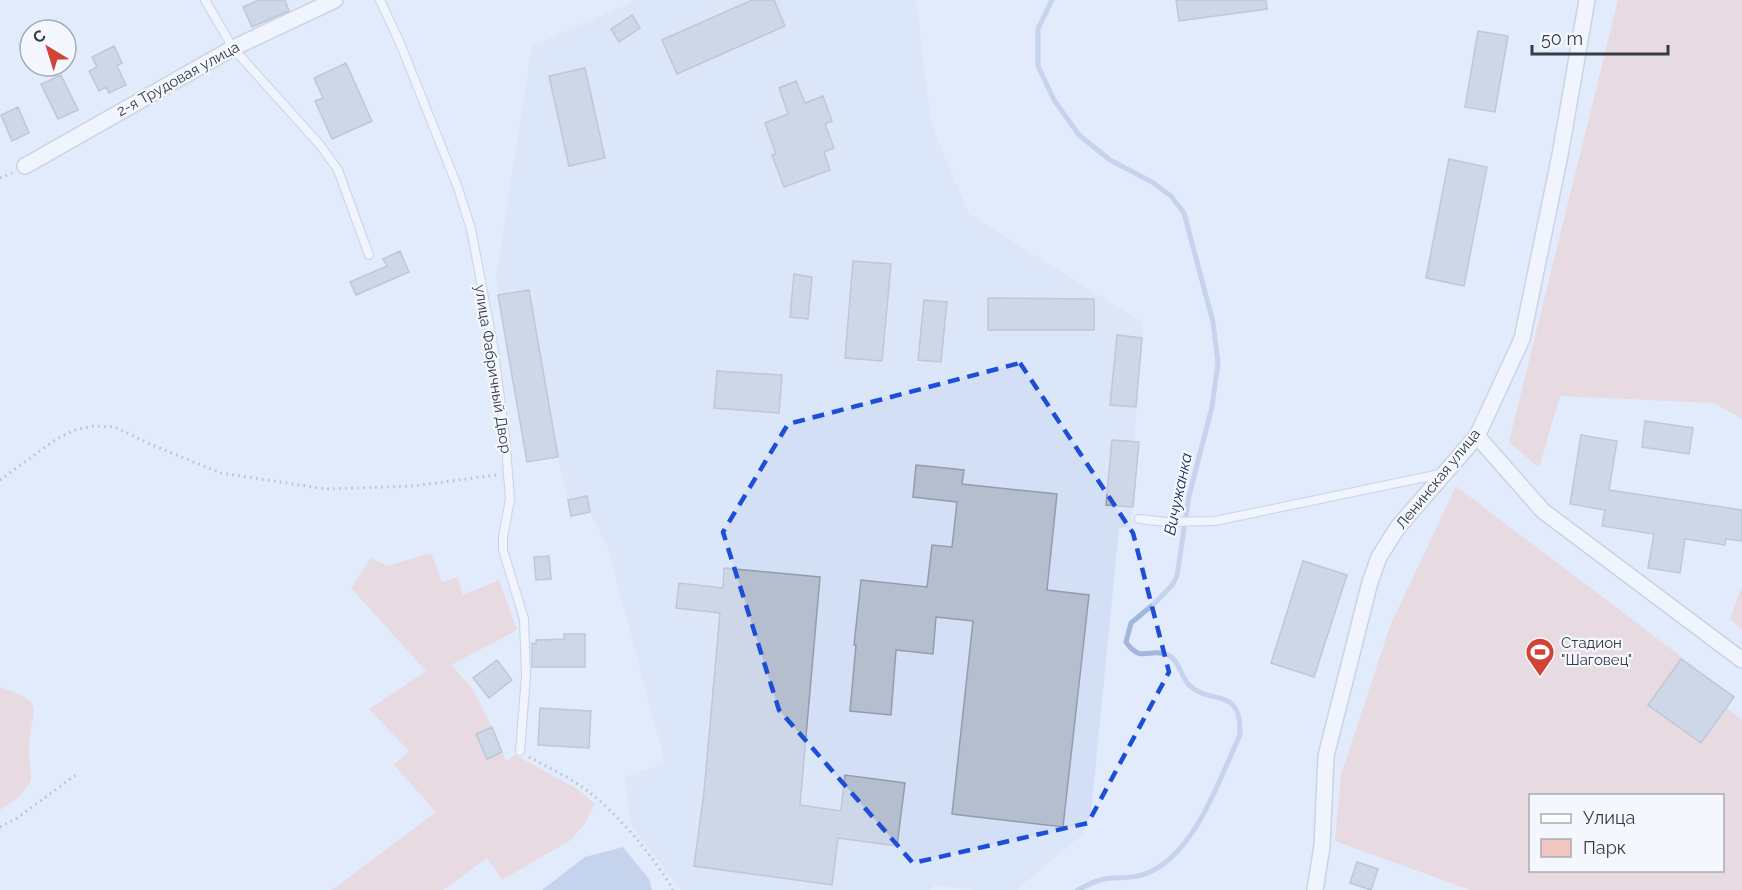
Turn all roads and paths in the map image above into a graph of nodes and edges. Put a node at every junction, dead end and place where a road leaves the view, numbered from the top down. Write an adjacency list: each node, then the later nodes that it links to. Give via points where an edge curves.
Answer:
1 (205, 0): 5 (lane)
2 (335, 0): 5 (street, 2-я Трудовая улица)
3 (380, 0): 9 (lane, улица Фабричный Двор, via 458,188 471,229 492,345)
4 (1587, 0): 8 (street, Ленинская улица, via 1522,339)
5 (233, 48): 6 (street, 2-я Трудовая улица); 7 (lane, via 338,170)
6 (25, 166)
7 (369, 255)
8 (1477, 436): 10 (street, Ленинская улица); 13 (street, via 1543,511)
9 (508, 473): 11 (path, via 414,486 326,489 221,473 115,427 94,426 55,440); 14 (lane, улица Фабричный Двор, via 510,500 503,550 524,619 526,676)
10 (1445, 473): 12 (lane, via 1215,521); 18 (street, Ленинская улица, via 1398,526 1379,557 1370,582 1326,756)
11 (0, 480)
12 (1139, 519)
13 (1742, 660)
14 (520, 751): 17 (path, via 578,784 603,804 640,844)
15 (76, 774): 16 (path)
16 (0, 827)
17 (673, 890)
18 (1316, 890)

